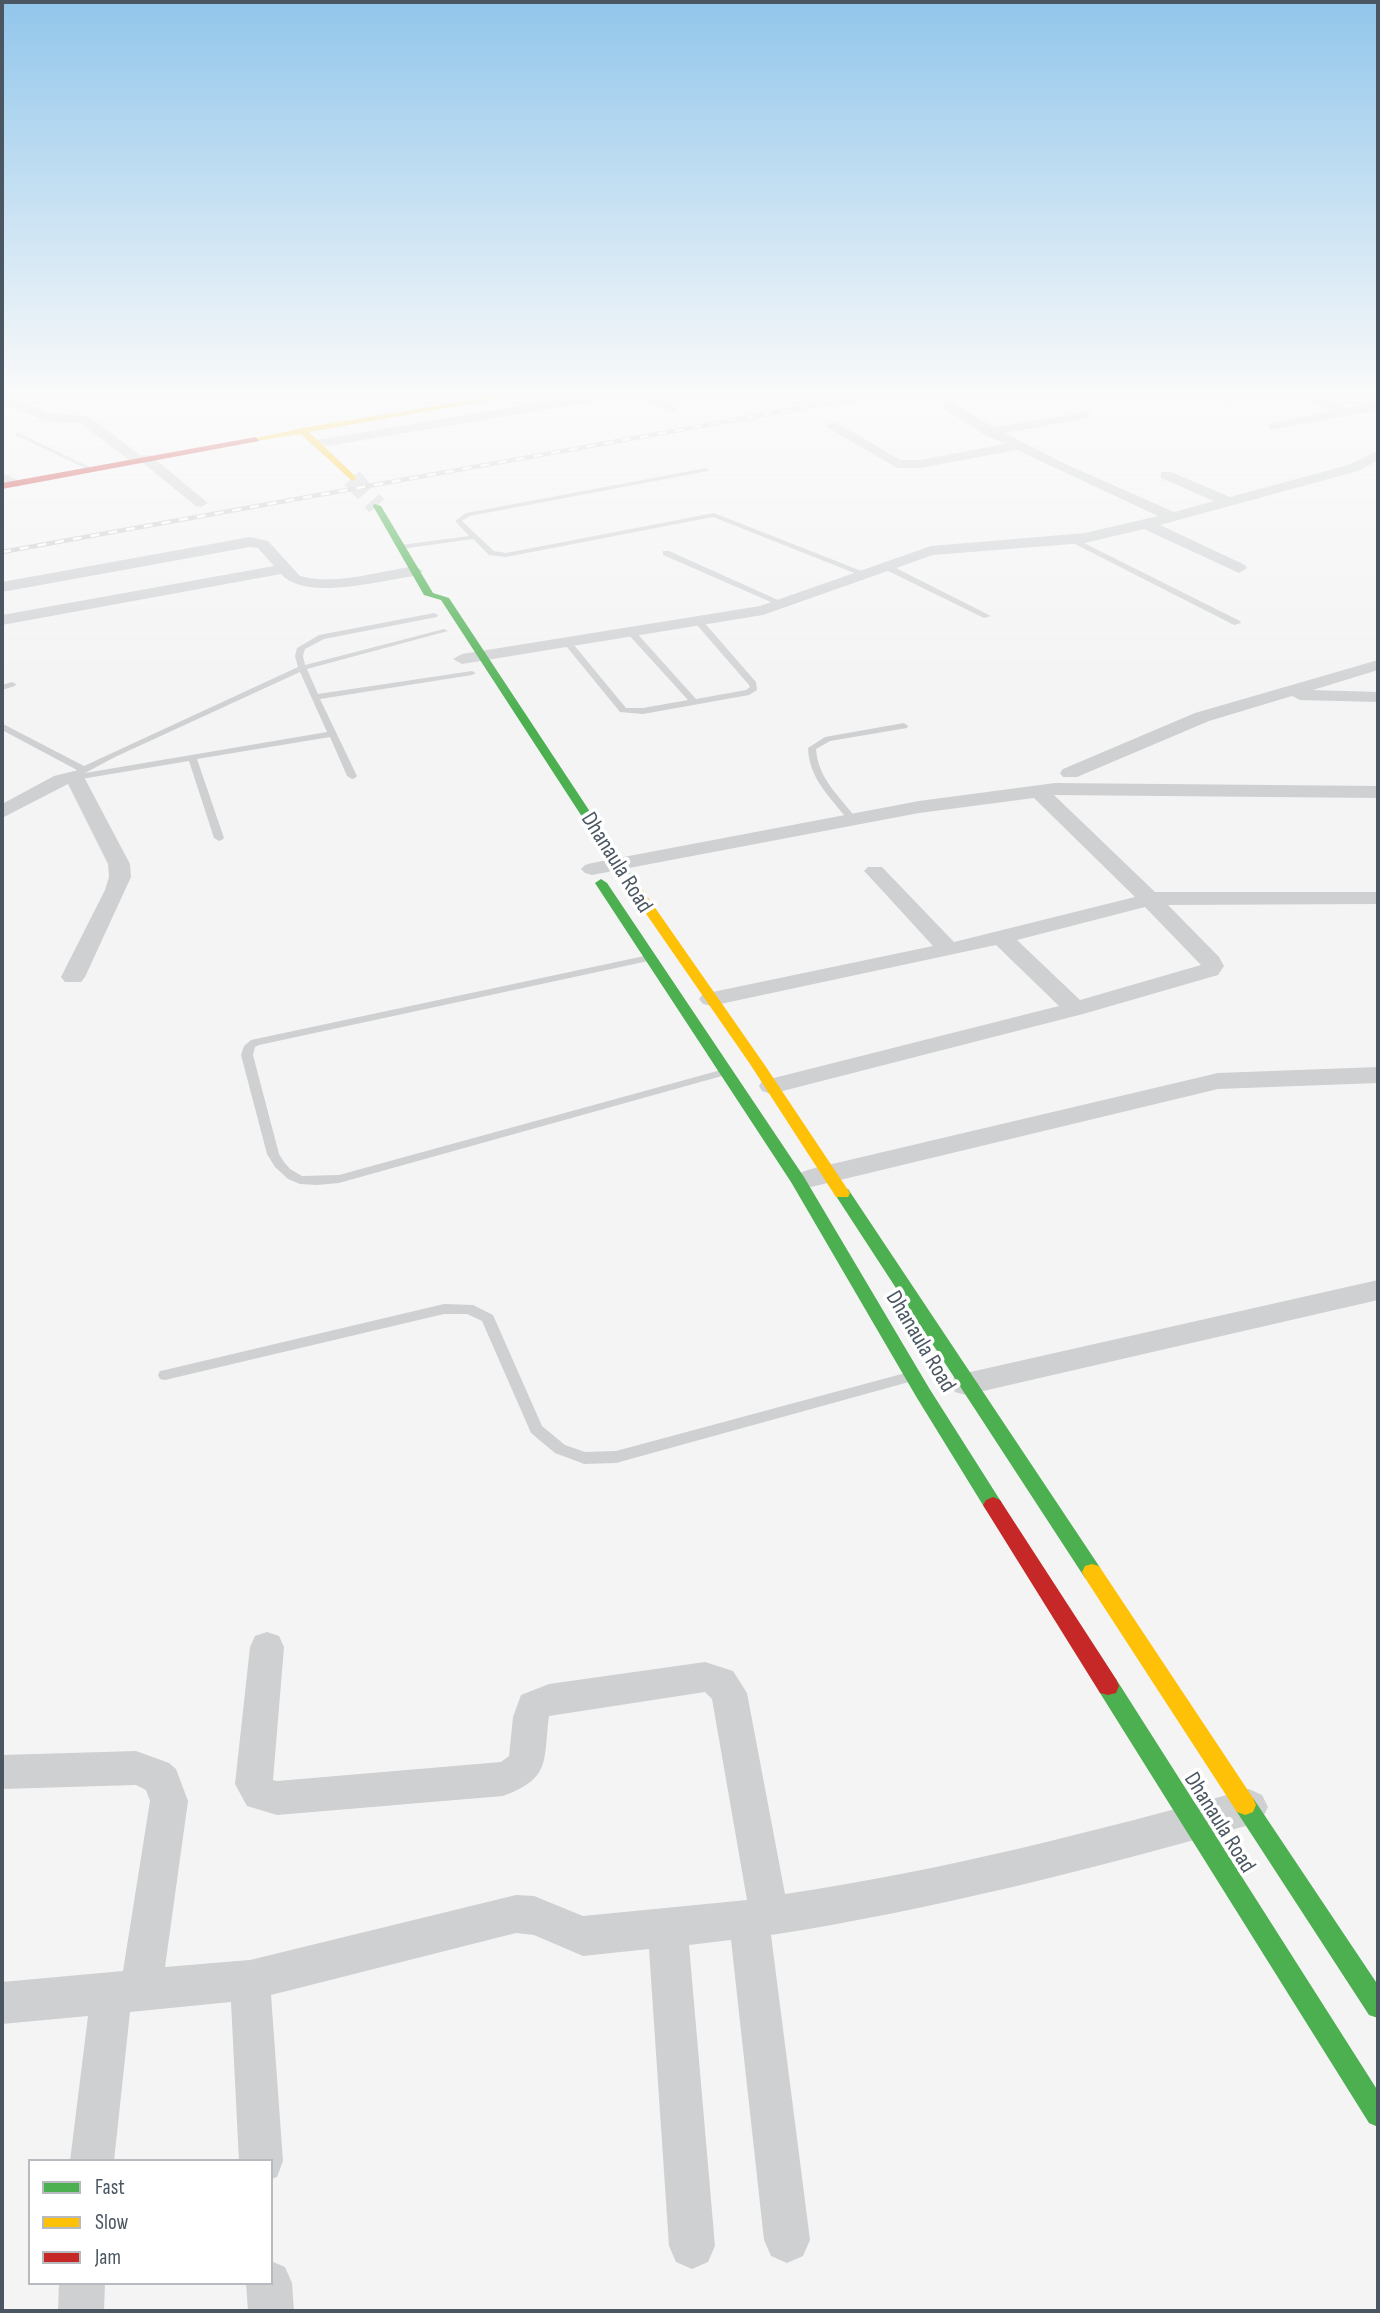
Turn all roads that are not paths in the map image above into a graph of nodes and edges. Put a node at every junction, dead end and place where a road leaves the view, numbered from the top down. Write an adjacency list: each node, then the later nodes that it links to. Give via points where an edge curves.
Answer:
1 (195, 499): 7 (street)
2 (549, 499): 11 (lane, via 458,518)
3 (1131, 499): 9 (street)
4 (1222, 499): 6 (street)
5 (1240, 499): 6 (street)
6 (1229, 502): 9 (street)
7 (201, 503)
8 (377, 506): 13 (street, Dhanaula Road)
9 (1173, 517): 10 (street)
10 (1146, 524): 12 (street); 16 (street)
11 (475, 537): 13 (lane); 19 (lane, via 492,553 506,555 714,515)
12 (1072, 539): 15 (street, via 946,549); 27 (lane)
13 (401, 547): 18 (street, Dhanaula Road)
14 (666, 553): 22 (lane)
15 (885, 566): 19 (street); 24 (lane)
16 (1239, 568)
17 (285, 569): 18 (street, via 294,579 312,584); 20 (street, via 262,544 250,542); 25 (street)
18 (415, 571): 21 (street, Dhanaula Road)
19 (865, 574): 22 (street)
20 (2, 587)
21 (429, 594): 23 (street, Dhanaula Road, via 425,601); 31 (street, Dhanaula Road, via 444,598)
22 (783, 604): 26 (street)
23 (434, 615): 30 (street, Dhanaula Road); 33 (lane, via 309,641 301,648)
24 (987, 616)
25 (2, 620)
26 (699, 622): 28 (street); 40 (lane, via 754,688)
27 (1237, 623)
28 (631, 632): 29 (street); 40 (lane)
29 (566, 641): 31 (street); 40 (lane, via 623,710)
30 (453, 645): 31 (street); 33 (lane); 34 (street, Dhanaula Road)
31 (480, 655): 52 (street, Dhanaula Road)
32 (1378, 665): 37 (street)
33 (302, 668): 38 (lane); 45 (lane)
34 (475, 679): 38 (lane)
35 (12, 684): 36 (lane)
36 (2, 688)
37 (1273, 695): 39 (street); 47 (street, via 1193,720)
38 (315, 697): 43 (lane)
39 (1378, 697)
40 (694, 702)
41 (904, 726): 50 (lane, via 828,739 812,748 816,773)
42 (2, 727): 45 (lane)
43 (332, 734): 44 (lane); 46 (lane)
44 (192, 757): 45 (lane); 51 (lane)
45 (76, 775): 49 (street); 60 (street, via 119,864 120,877)
46 (352, 776)
47 (1056, 783): 48 (street); 50 (street, via 919,807); 56 (street)
48 (1378, 792)
49 (2, 812)
50 (848, 812): 52 (street)
51 (219, 838)
52 (612, 856): 53 (street); 61 (street, Dhanaula Road)
53 (587, 862): 59 (street, Dhanaula Road)
54 (875, 871): 58 (street)
55 (1378, 898): 56 (street)
56 (1151, 899): 57 (street); 62 (street, via 1212,967 1208,972)
57 (1002, 937): 58 (street); 62 (street)
58 (949, 950): 61 (street)
59 (649, 958): 63 (street, Dhanaula Road); 63 (lane, via 255,1042 247,1055 273,1154 290,1177 312,1182 338,1179)
60 (73, 976)
61 (711, 999): 63 (street, Dhanaula Road)
62 (1075, 1009): 65 (street)
63 (741, 1068): 65 (street, Dhanaula Road); 67 (street, Dhanaula Road)
64 (1378, 1074): 66 (street, via 1218,1081)
65 (771, 1086): 66 (street, Dhanaula Road)
66 (830, 1173): 67 (street); 71 (street, Dhanaula Road)
67 (798, 1181): 70 (street, Dhanaula Road)
68 (1378, 1290): 71 (street)
69 (165, 1375): 70 (lane, via 444,1309 478,1310 488,1318 536,1429 560,1449 584,1458 615,1457)
70 (913, 1376): 75 (street, Dhanaula Road)
71 (967, 1384): 74 (street, Dhanaula Road)
72 (267, 1647): 76 (street, via 254,1784 260,1794 277,1798 503,1779 519,1774 528,1761 529,1718 534,1706 705,1677 720,1682 729,1693)
73 (2, 1772): 79 (street, via 136,1768 156,1774 166,1784 169,1801)
74 (1249, 1807): 75 (street); 81 (street, Dhanaula Road)
75 (1193, 1824): 76 (street, via 972,1879); 82 (street, Dhanaula Road)
76 (759, 1917): 77 (street); 85 (street)
77 (668, 1927): 78 (street, via 583,1936 530,1913 516,1914); 86 (street)
78 (250, 1980): 79 (street); 84 (street)
79 (126, 1992): 80 (street); 83 (street)
80 (2, 2003)
81 (1378, 2006)
82 (1378, 2115)
83 (92, 2159)
84 (261, 2159)
85 (788, 2240)
86 (692, 2246)
87 (82, 2285): 89 (street)
88 (269, 2285): 90 (street)
89 (81, 2311)
90 (271, 2311)

